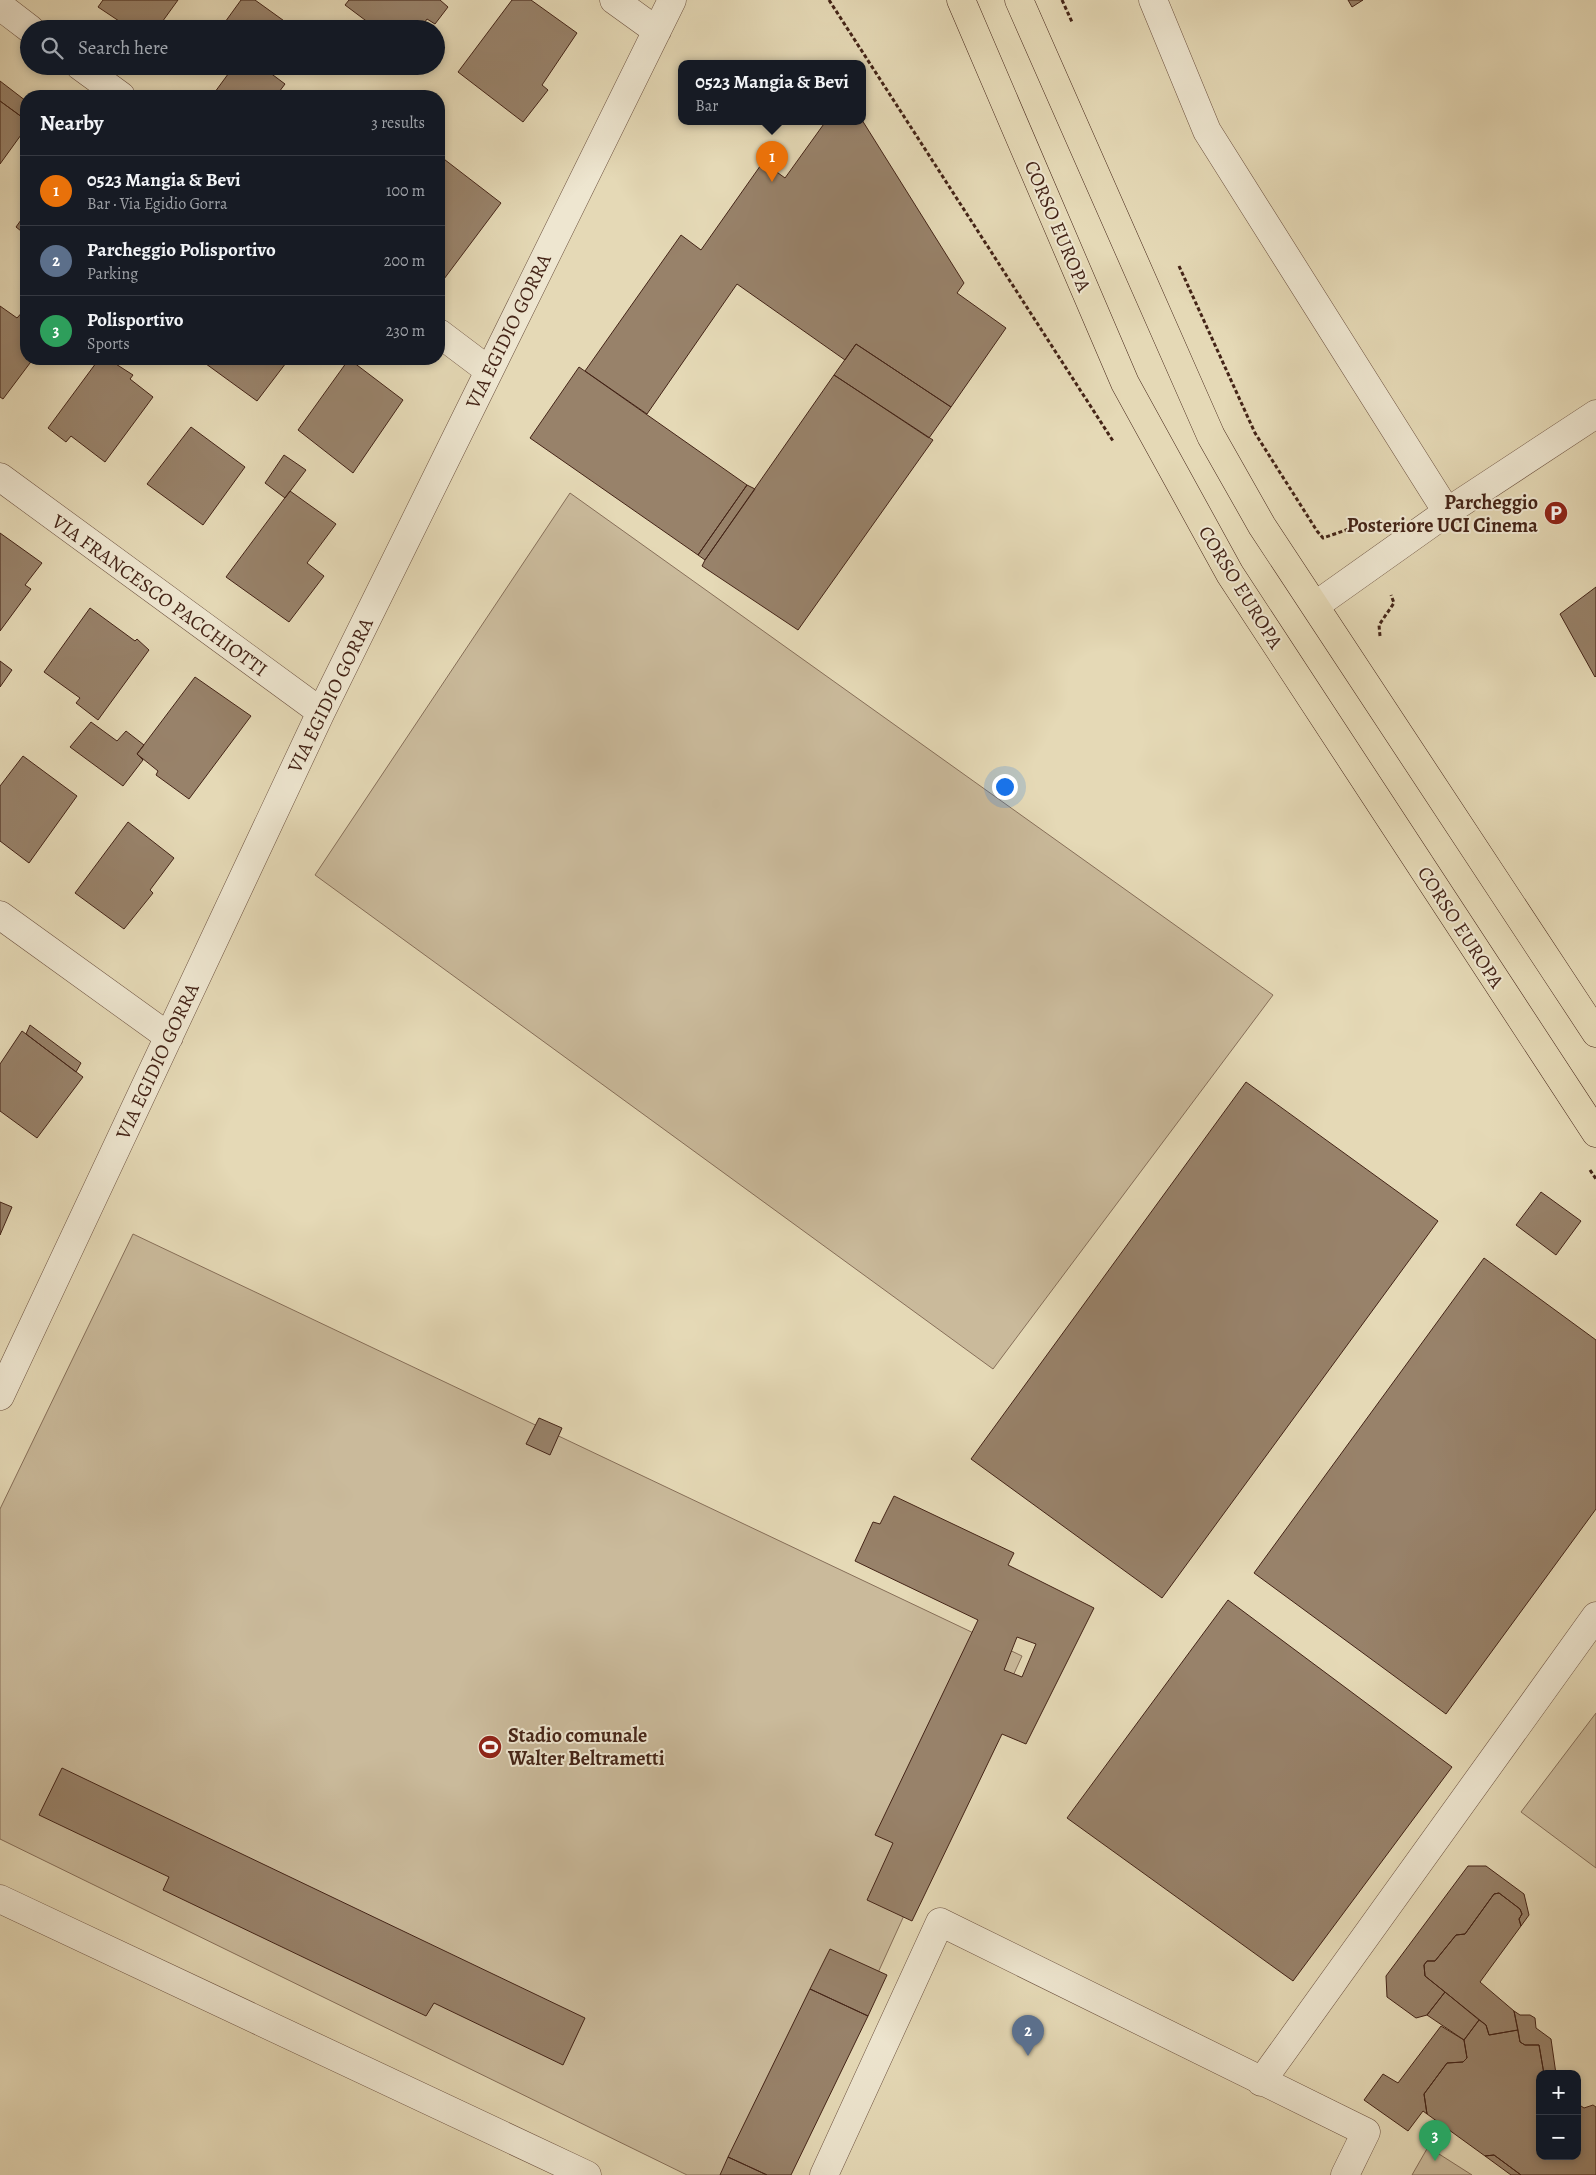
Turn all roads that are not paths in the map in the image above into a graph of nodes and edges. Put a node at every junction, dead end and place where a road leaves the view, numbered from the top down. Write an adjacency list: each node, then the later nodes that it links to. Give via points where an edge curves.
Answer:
1 (614, 0): 8 (street)
2 (672, 0): 8 (street, VIA EGIDIO GORRA)
3 (961, 0): 21 (main road, CORSO EUROPA, via 1125,382 1230,574)
4 (1019, 0): 16 (main road, via 1211,436 1262,526)
5 (1153, 0): 15 (street, via 1207,131)
6 (0, 6): 7 (street)
7 (20, 21)
8 (657, 31): 12 (street, VIA EGIDIO GORRA)
9 (92, 75): 10 (street)
10 (113, 90)
11 (445, 338): 12 (street)
12 (488, 370): 17 (street, VIA EGIDIO GORRA)
13 (1596, 414): 15 (street)
14 (0, 477): 17 (street, VIA FRANCESCO PACCHIOTTI)
15 (1447, 512): 16 (street)
16 (1316, 605): 19 (main road)
17 (321, 712): 20 (street, VIA EGIDIO GORRA)
18 (0, 915): 20 (street)
19 (1596, 1033)
20 (169, 1036): 22 (street, VIA EGIDIO GORRA)
21 (1596, 1133)
22 (0, 1396)
23 (1596, 1616): 25 (street)
24 (0, 1899): 26 (street)
25 (1261, 2082): 27 (street, via 940,1922); 28 (street, via 1366,2132)
26 (586, 2175)
27 (824, 2175)
28 (1345, 2175)

